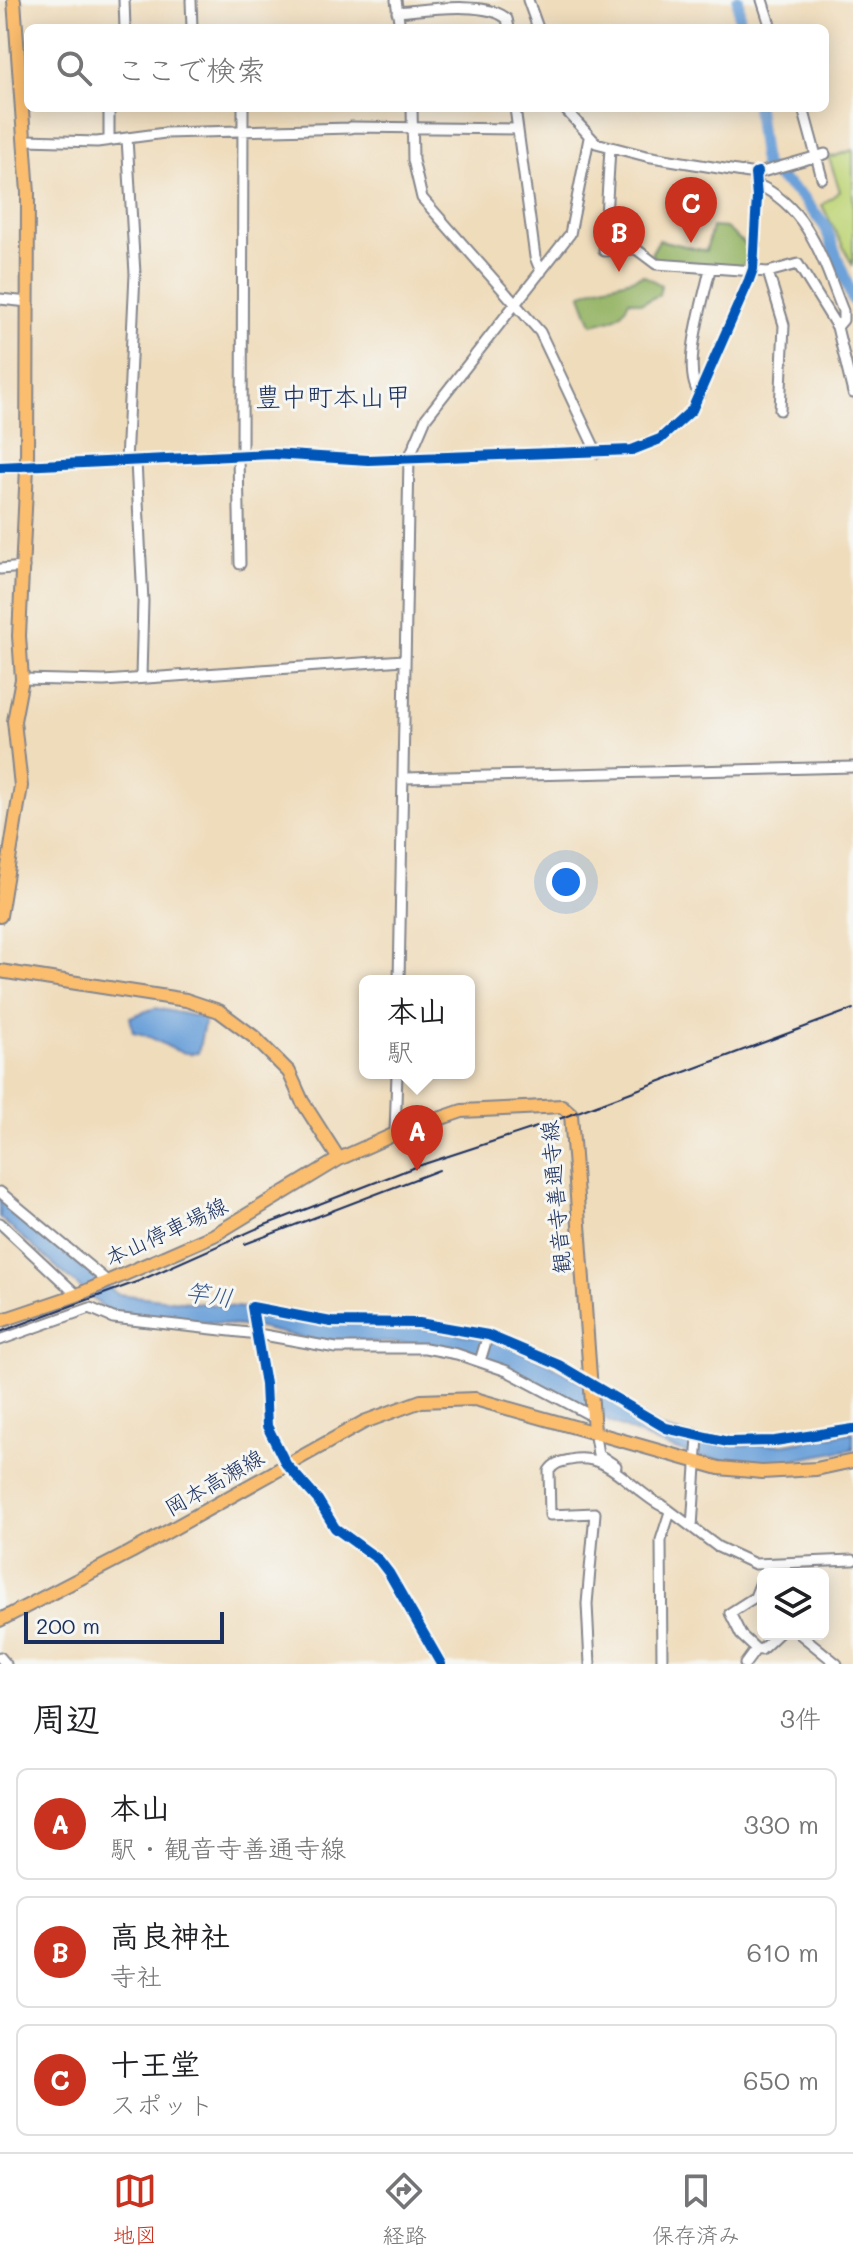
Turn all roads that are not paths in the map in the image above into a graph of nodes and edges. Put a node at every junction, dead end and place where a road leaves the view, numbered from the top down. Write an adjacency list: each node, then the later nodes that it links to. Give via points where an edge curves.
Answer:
1 (14, 0): 26 (main road)
2 (124, 0): 9 (street)
3 (191, 0): 10 (street)
4 (396, 0): 8 (street)
5 (528, 0): 13 (street)
6 (762, 0): 14 (street)
7 (463, 4): 8 (street); 12 (street, via 502,14)
8 (397, 12): 11 (street)
9 (125, 24)
10 (192, 24)
11 (399, 24)
12 (507, 24)
13 (537, 24)
14 (770, 24)
15 (109, 112): 27 (street)
16 (243, 112): 22 (street)
17 (412, 112): 21 (street)
18 (515, 112): 23 (street)
19 (567, 112): 25 (street)
20 (804, 112): 29 (street)
21 (413, 127): 22 (street); 23 (street); 38 (street, via 415,181 422,198)
22 (242, 129): 24 (street); 44 (street)
23 (517, 129): 34 (street)
24 (127, 138): 27 (street); 46 (street, via 135,274)
25 (589, 138): 28 (street); 34 (street, via 570,234)
26 (26, 140): 27 (street); 37 (main road)
27 (109, 140)
28 (610, 148): 30 (street); 32 (street, via 604,251 636,249 656,264)
29 (819, 155): 30 (street); 31 (street)
30 (756, 177): 33 (street); 39 (street, via 814,238 843,311)
31 (822, 178)
32 (710, 269): 33 (street); 41 (street, via 693,349 693,387)
33 (753, 269): 35 (street); 41 (street)
34 (541, 272): 38 (street)
35 (768, 272): 39 (street, via 798,264); 42 (street, via 784,325)
36 (0, 299): 37 (street)
37 (28, 302): 48 (main road)
38 (515, 304): 43 (street, via 540,332); 45 (street, via 426,418)
39 (837, 327): 40 (street)
40 (853, 393)
41 (700, 395): 43 (street, via 682,423 660,439 632,450)
42 (780, 410)
43 (597, 453): 45 (street)
44 (240, 456): 45 (street); 46 (street); 49 (street)
45 (409, 458): 52 (street)
46 (131, 462): 48 (street); 53 (street, via 143,601)
47 (0, 467): 48 (street)
48 (27, 467): 50 (main road)
49 (240, 564)
50 (24, 567): 51 (street); 54 (main road)
51 (0, 569)
52 (404, 660): 53 (street); 56 (street)
53 (141, 677): 54 (street)
54 (22, 679): 57 (main road, via 14,721 21,786)
55 (853, 767): 56 (street)
56 (405, 778): 60 (street)
57 (6, 843): 58 (main road)
58 (0, 916)
59 (0, 971): 63 (main road, via 186,1000 219,1011 289,1072)
60 (399, 975)
61 (397, 1079): 62 (street)
62 (395, 1134): 63 (main road, 観音寺善通寺線); 73 (main road, 観音寺善通寺線, via 462,1111 567,1108)
63 (339, 1159): 66 (main road, 本山停車場線, via 214,1235)
64 (0, 1192): 66 (street)
65 (0, 1223): 67 (street)
66 (107, 1281): 67 (main road, 本山停車場線)
67 (77, 1295): 68 (main road, 本山停車場線)
68 (0, 1321)
69 (258, 1332): 70 (street, via 252,1309 331,1322 419,1323); 71 (street, via 113,1318 90,1308); 72 (street, via 336,1348 425,1348); 80 (street, via 267,1426)
70 (488, 1336): 72 (street); 73 (street)
71 (0, 1340)
72 (480, 1360): 74 (street)
73 (590, 1384): 74 (main road, 観音寺善通寺線); 77 (street, via 666,1428)
74 (592, 1416): 76 (main road, 観音寺善通寺線)
75 (853, 1429): 77 (street, via 749,1443)
76 (594, 1431): 78 (main road); 80 (main road, 岡本高瀬線, via 475,1399 440,1398 383,1412); 81 (street, via 598,1454)
77 (698, 1436): 78 (street)
78 (694, 1460): 79 (main road, via 762,1472); 82 (street)
79 (853, 1461)
80 (286, 1464): 87 (main road, 岡本高瀬線); 93 (street, via 335,1528 379,1560)
81 (667, 1509): 82 (street); 94 (street, via 592,1459 563,1461 549,1471 550,1515 595,1513 587,1604); 95 (street, via 661,1540)
82 (692, 1527): 84 (street)
83 (853, 1560): 85 (street, via 807,1559)
84 (758, 1568)
85 (779, 1568)
86 (757, 1592): 90 (street, via 730,1613)
87 (0, 1620)
88 (772, 1640): 90 (street)
89 (807, 1640): 97 (street)
90 (756, 1649): 96 (street)
91 (0, 1657): 92 (street)
92 (6, 1664)
93 (441, 1664)
94 (590, 1664)
95 (662, 1664)
96 (745, 1664)
97 (837, 1664)

